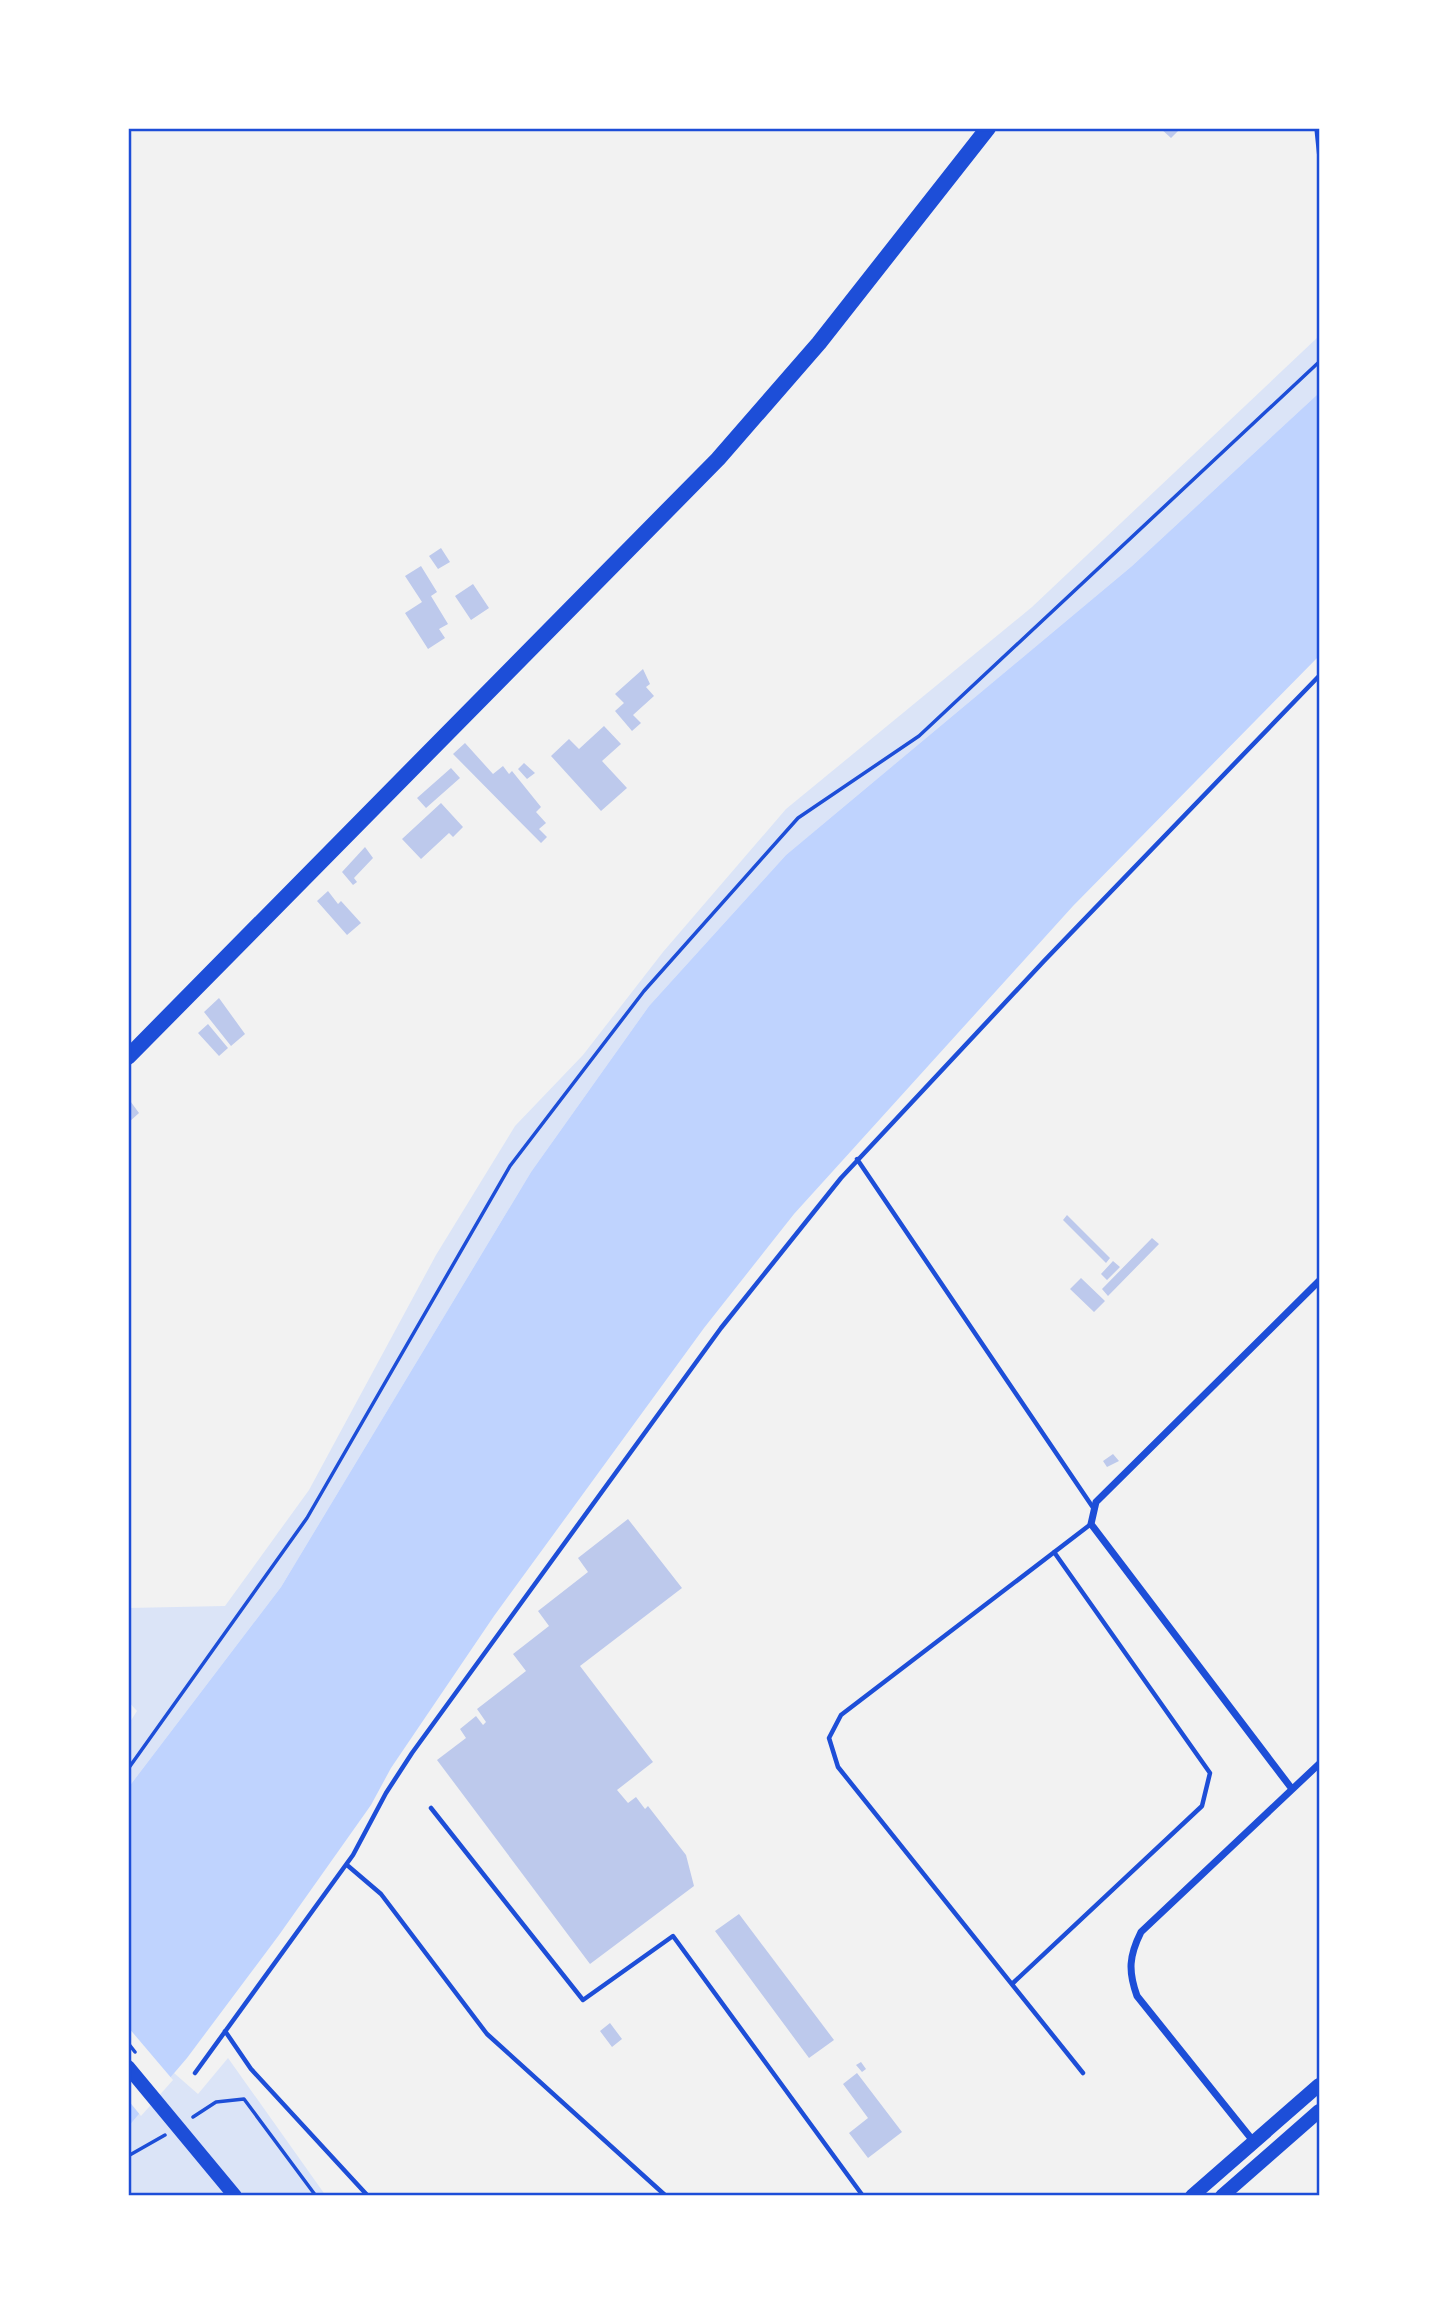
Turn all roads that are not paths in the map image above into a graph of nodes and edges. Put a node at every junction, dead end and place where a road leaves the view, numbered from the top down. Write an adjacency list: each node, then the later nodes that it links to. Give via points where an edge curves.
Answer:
1 (988, 128): 3 (main road, via 844,311 725,451)
2 (1319, 676): 4 (lane)
3 (128, 1057)
4 (857, 1160): 6 (lane); 12 (lane, via 679,1385 412,1753)
5 (1319, 1280): 6 (street)
6 (1094, 1509): 7 (street)
7 (1091, 1524): 8 (lane); 10 (street)
8 (1054, 1552): 13 (lane, via 1210,1773 1202,1807); 13 (lane, via 841,1715 829,1738 838,1767)
9 (1319, 1764): 10 (street)
10 (1292, 1790): 20 (street, via 1140,1932 1130,1953 1137,1996)
11 (431, 1808): 24 (lane, via 583,2000 673,1936)
12 (346, 1864): 14 (lane); 23 (lane, via 381,1894 487,2034)
13 (1012, 1984): 17 (lane)
14 (225, 2031): 16 (lane); 22 (lane, via 251,2068)
15 (128, 2067): 21 (main road)
16 (195, 2073)
17 (1083, 2073)
18 (1319, 2085): 20 (main road)
19 (1319, 2111): 26 (main road)
20 (1254, 2142): 25 (main road)
21 (235, 2196)
22 (368, 2196)
23 (666, 2196)
24 (863, 2196)
25 (1192, 2196)
26 (1222, 2196)

